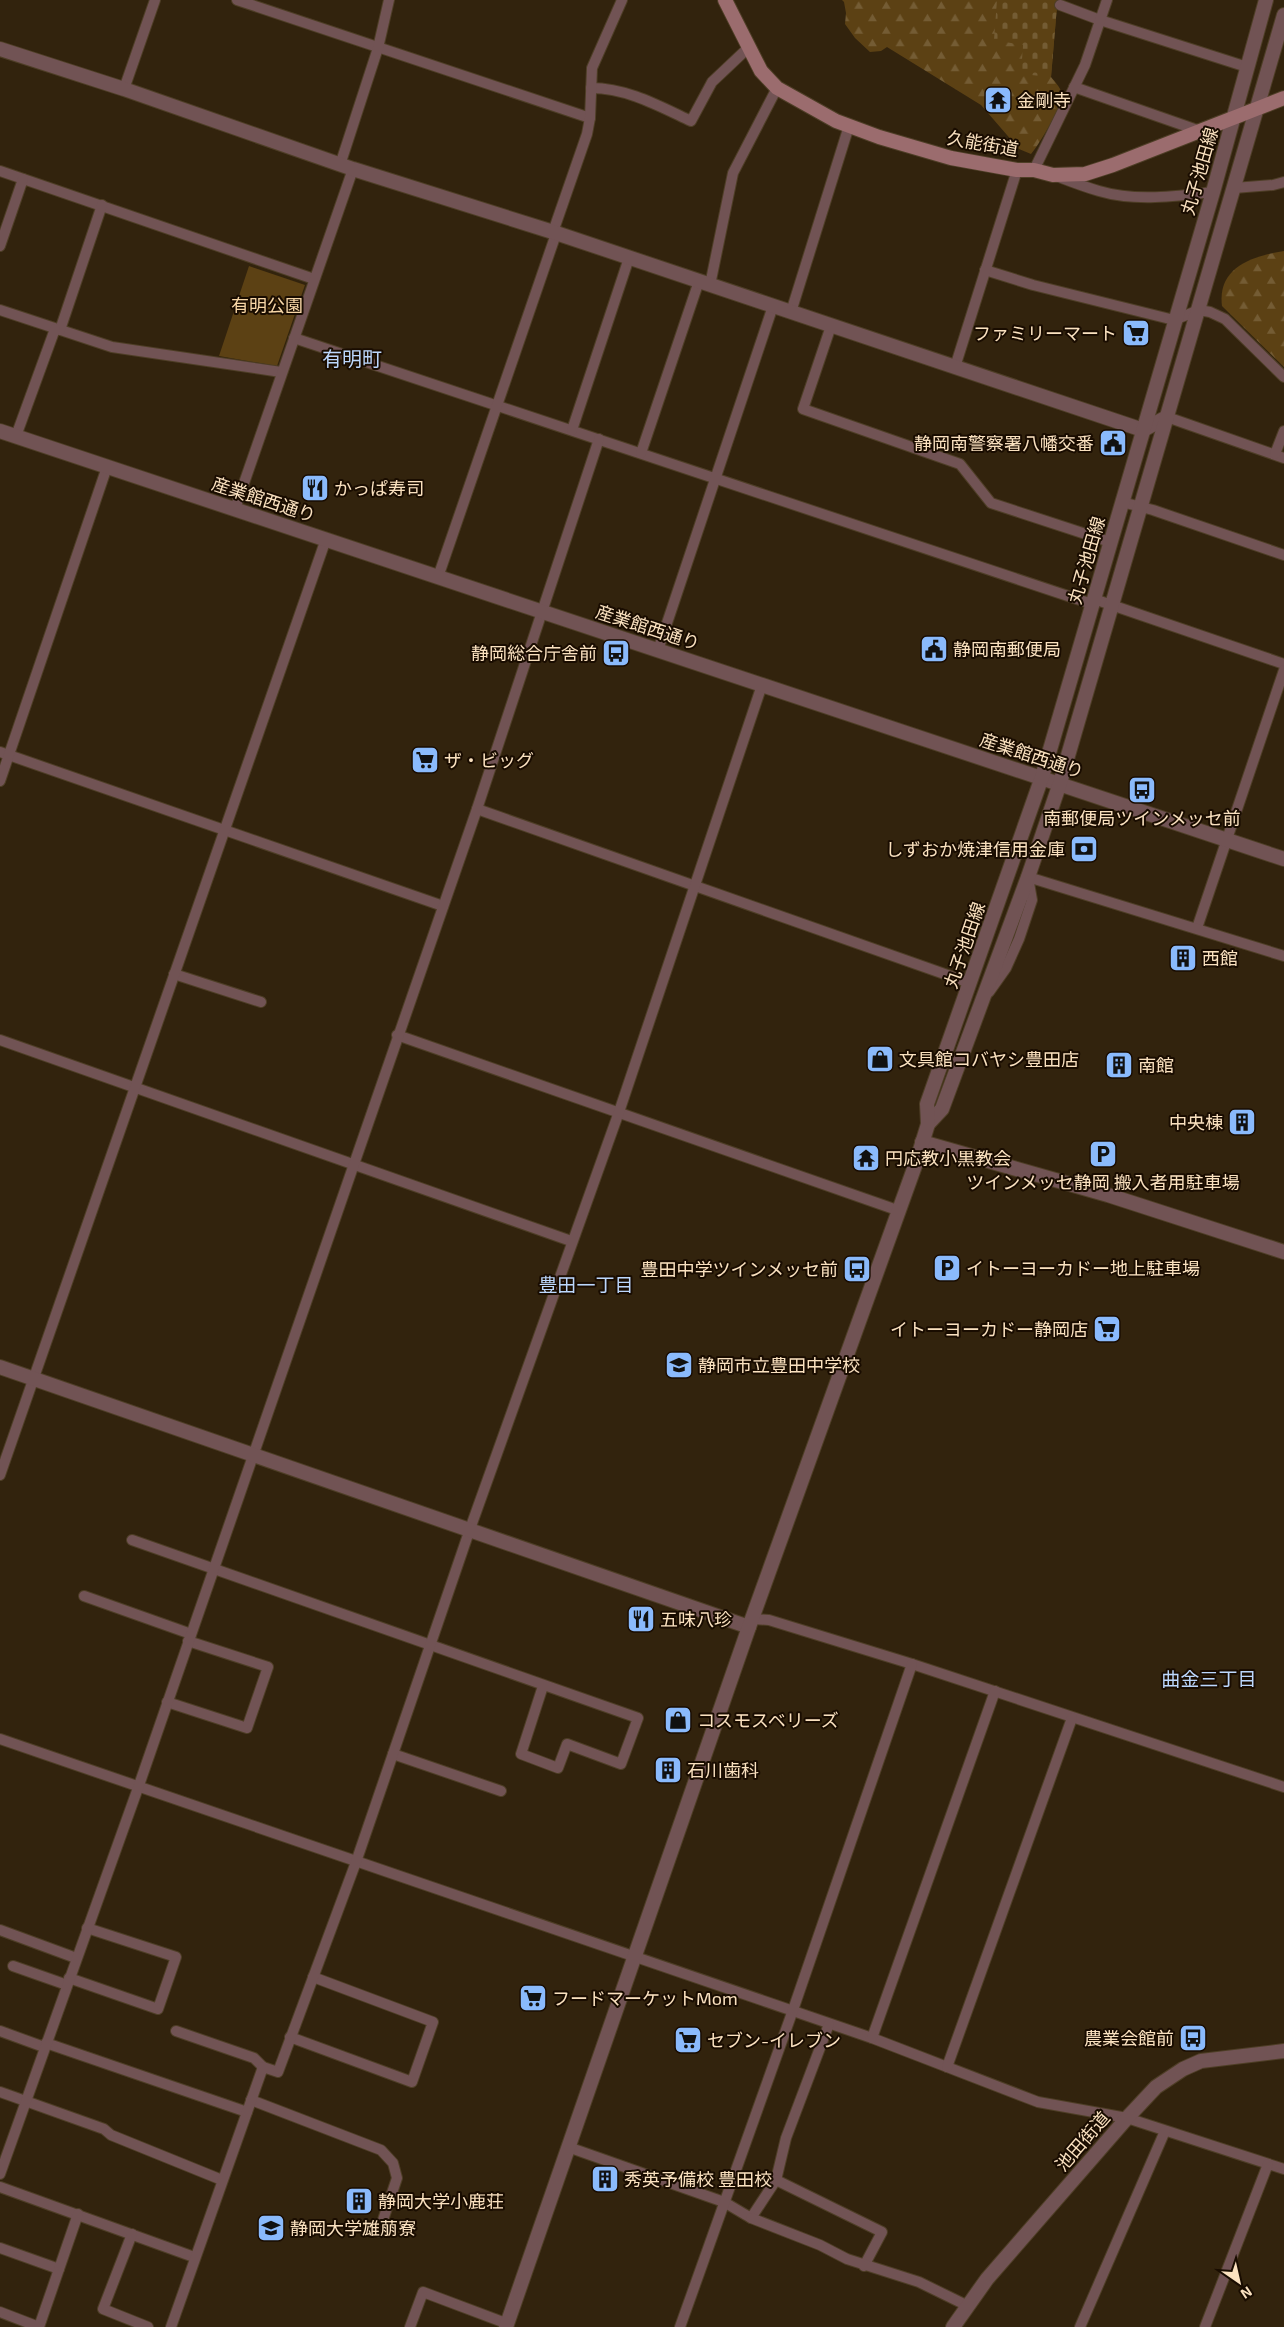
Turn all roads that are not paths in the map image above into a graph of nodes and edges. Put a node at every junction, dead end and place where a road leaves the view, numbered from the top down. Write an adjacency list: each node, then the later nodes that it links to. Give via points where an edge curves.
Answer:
1 (155, 0): 18 (street)
2 (237, 0): 11 (street)
3 (389, 0): 11 (street)
4 (622, 0): 16 (street, via 592,68)
5 (725, 0): 12 (main road, 久能街道)
6 (1107, 0): 10 (street)
7 (1266, 0): 14 (street, 丸子池田線)
8 (1060, 5): 10 (street)
9 (1284, 15): 20 (street, 丸子池田線)
10 (1100, 20): 14 (street); 15 (street)
11 (378, 48): 21 (street); 25 (street)
12 (748, 48): 16 (street, via 712,82 691,121 648,100 606,88); 17 (main road, 久能街道, via 761,71)
13 (0, 49): 18 (street)
14 (1247, 67): 22 (street, 丸子池田線)
15 (1074, 87): 24 (street); 27 (street)
16 (591, 88): 21 (street)
17 (777, 88): 23 (main road, 久能街道); 40 (street, via 733,173)
18 (124, 89): 25 (street)
19 (1284, 98): 20 (main road, 久能街道)
20 (1257, 108): 22 (main road, 久能街道); 32 (street, 丸子池田線)
21 (590, 118): 35 (street)
22 (1233, 118): 24 (main road, 久能街道); 33 (street, 丸子池田線)
23 (849, 126): 26 (main road, 久能街道, via 951,158); 44 (street)
24 (1200, 131): 29 (main road, 久能街道, via 1085,174)
25 (346, 167): 35 (street); 39 (street)
26 (1017, 170): 27 (main road, 久能街道); 38 (street)
27 (1034, 170): 29 (main road, 久能街道)
28 (0, 171): 30 (street)
29 (1053, 175): 33 (street, via 1100,192 1134,197)
30 (23, 179): 34 (street); 36 (street)
31 (1284, 182): 32 (street, via 1273,186)
32 (1234, 188): 43 (street, 丸子池田線)
33 (1214, 192): 45 (street, 丸子池田線)
34 (102, 205): 39 (street); 47 (street)
35 (554, 233): 37 (street); 52 (street)
36 (0, 246)
37 (629, 258): 40 (street); 54 (street)
38 (985, 270): 45 (street); 49 (street)
39 (314, 280): 48 (street)
40 (704, 283): 41 (street); 60 (street)
41 (773, 306): 44 (street); 63 (street)
42 (0, 310): 47 (street)
43 (1199, 310): 45 (street); 51 (street, via 1225,319); 53 (street, 丸子池田線)
44 (791, 312): 46 (street)
45 (1174, 320): 55 (street, 丸子池田線)
46 (831, 326): 49 (street); 68 (street, via 803,409 960,464 991,503)
47 (58, 330): 50 (street, via 112,347); 58 (street)
48 (294, 338): 50 (street); 52 (street)
49 (955, 367): 55 (street)
50 (282, 372): 66 (street)
51 (1284, 377)
52 (497, 404): 54 (street); 70 (street)
53 (1168, 417): 55 (street); 61 (street); 65 (street, 丸子池田線)
54 (572, 430): 59 (street)
55 (1143, 430): 64 (street, 丸子池田線)
56 (0, 431): 58 (street, 産業館西通り)
57 (1284, 431): 61 (street)
58 (16, 436): 62 (street, 産業館西通り)
59 (600, 439): 60 (street); 73 (street)
60 (641, 453): 63 (street)
61 (1280, 456)
62 (106, 467): 66 (street, 産業館西通り); 78 (street)
63 (716, 479): 71 (street); 74 (street)
64 (1122, 502): 65 (street); 68 (street, 丸子池田線)
65 (1142, 507): 69 (street); 72 (street, 丸子池田線)
66 (235, 509): 67 (street, 産業館西通り)
67 (326, 539): 70 (street, 産業館西通り); 83 (street)
68 (1110, 542): 71 (street, 丸子池田線)
69 (1284, 554)
70 (438, 577): 73 (street, 産業館西通り)
71 (1093, 601): 72 (street); 79 (street, 丸子池田線)
72 (1119, 607): 75 (street); 81 (street, 丸子池田線)
73 (543, 613): 74 (street, 産業館西通り); 82 (street)
74 (658, 650): 77 (street, 産業館西通り)
75 (1284, 664)
76 (1284, 670): 84 (street)
77 (762, 685): 79 (street, 産業館西通り); 87 (street)
78 (4, 754): 80 (street); 83 (street)
79 (1042, 778): 81 (street, 産業館西通り); 92 (street, 丸子池田線)
80 (0, 781)
81 (1060, 784): 84 (street, 産業館西通り); 86 (street, 丸子池田線)
82 (477, 809): 87 (street); 88 (street)
83 (226, 831): 88 (street); 91 (street)
84 (1227, 840): 85 (street, 産業館西通り); 89 (street)
85 (1284, 859)
86 (1028, 877): 89 (street); 93 (street, 丸子池田線); 95 (street, via 1032,900 1020,939 1006,968)
87 (696, 886): 92 (street); 99 (street)
88 (443, 906): 96 (street)
89 (1197, 928): 90 (street)
90 (1284, 956)
91 (174, 974): 94 (street); 98 (street)
92 (970, 982): 93 (street); 100 (street, 丸子池田線, via 927,1104)
93 (986, 988): 95 (street, 丸子池田線)
94 (261, 1002)
95 (979, 1007): 100 (street, 丸子池田線, via 942,1109)
96 (397, 1035): 99 (street); 102 (street)
97 (0, 1040): 98 (street)
98 (134, 1089): 102 (street); 107 (street)
99 (619, 1112): 103 (street); 104 (street)
100 (928, 1124): 101 (street, 丸子池田線)
101 (922, 1142): 103 (street, 丸子池田線); 105 (street, via 1108,1195)
102 (352, 1165): 104 (street); 108 (street)
103 (897, 1210): 114 (street, 丸子池田線)
104 (571, 1241): 110 (street)
105 (1284, 1252)
106 (0, 1367): 107 (street)
107 (33, 1379): 108 (street); 109 (street)
108 (253, 1455): 110 (street); 112 (street)
109 (0, 1475)
110 (470, 1529): 114 (street); 116 (street)
111 (132, 1540): 112 (street)
112 (214, 1568): 115 (street); 116 (street)
113 (84, 1596): 115 (street)
114 (751, 1623): 117 (street, via 769,1620); 130 (street, 丸子池田線)
115 (190, 1637): 120 (street); 120 (street, via 268,1667 247,1728)
116 (431, 1644): 118 (street); 123 (street)
117 (912, 1664): 119 (street); 135 (street)
118 (543, 1686): 118 (street, via 521,1754 558,1768 567,1744 621,1764 638,1718)
119 (995, 1691): 121 (street); 140 (street)
120 (167, 1702): 125 (street)
121 (1072, 1718): 124 (street); 144 (street)
122 (0, 1740): 125 (street)
123 (393, 1754): 126 (street); 127 (street)
124 (1284, 1787)
125 (138, 1788): 127 (street); 128 (street)
126 (501, 1791)
127 (356, 1862): 130 (street); 133 (street)
128 (87, 1928): 131 (street); 134 (street, via 176,1957 158,2009)
129 (0, 1930): 131 (street)
130 (635, 1957): 135 (street); 151 (street, 丸子池田線)
131 (76, 1958): 134 (street)
132 (13, 1966): 134 (street)
133 (312, 1977): 139 (street); 139 (street, via 433,2022 412,2082)
134 (68, 1982): 141 (street)
135 (793, 2010): 136 (street); 158 (street)
136 (829, 2024): 140 (street); 156 (street, via 786,2138)
137 (0, 2031): 141 (street)
138 (176, 2031): 143 (street, via 254,2058)
139 (290, 2037): 143 (street, via 278,2072)
140 (872, 2038): 144 (street)
141 (45, 2045): 146 (street); 148 (street)
142 (1284, 2051): 149 (street, 池田街道, via 1201,2061 1167,2079)
143 (263, 2067): 147 (street)
144 (947, 2067): 149 (street, via 1038,2102)
145 (0, 2092): 146 (street)
146 (26, 2100): 154 (street); 155 (street, via 104,2129 111,2135)
147 (251, 2100): 148 (street); 161 (street, via 381,2150 393,2163 397,2178)
148 (247, 2112): 155 (street)
149 (1127, 2118): 150 (street); 167 (street, 池田街道, via 987,2279)
150 (1165, 2131): 152 (street); 176 (street)
151 (568, 2147): 158 (street); 169 (street, 丸子池田線)
152 (1268, 2164): 153 (street); 177 (street)
153 (1284, 2169)
154 (0, 2174)
155 (222, 2180): 164 (street)
156 (776, 2180): 160 (street); 165 (street, via 882,2232)
157 (0, 2187): 159 (street)
158 (724, 2202): 160 (street); 174 (street)
159 (78, 2214): 162 (street); 166 (street)
160 (751, 2218): 165 (street)
161 (379, 2232)
162 (132, 2234): 164 (street); 171 (street, via 103,2310)
163 (0, 2248): 166 (street)
164 (194, 2257): 172 (street)
165 (864, 2266): 167 (street, via 919,2282)
166 (59, 2269): 170 (street)
167 (968, 2306): 175 (street, 池田街道)
168 (0, 2312): 170 (street)
169 (507, 2325): 173 (street, via 422,2292)
170 (39, 2327)
171 (148, 2327)
172 (171, 2327)
173 (410, 2327)
174 (680, 2327)
175 (953, 2327)
176 (1080, 2327)
177 (1205, 2327)

